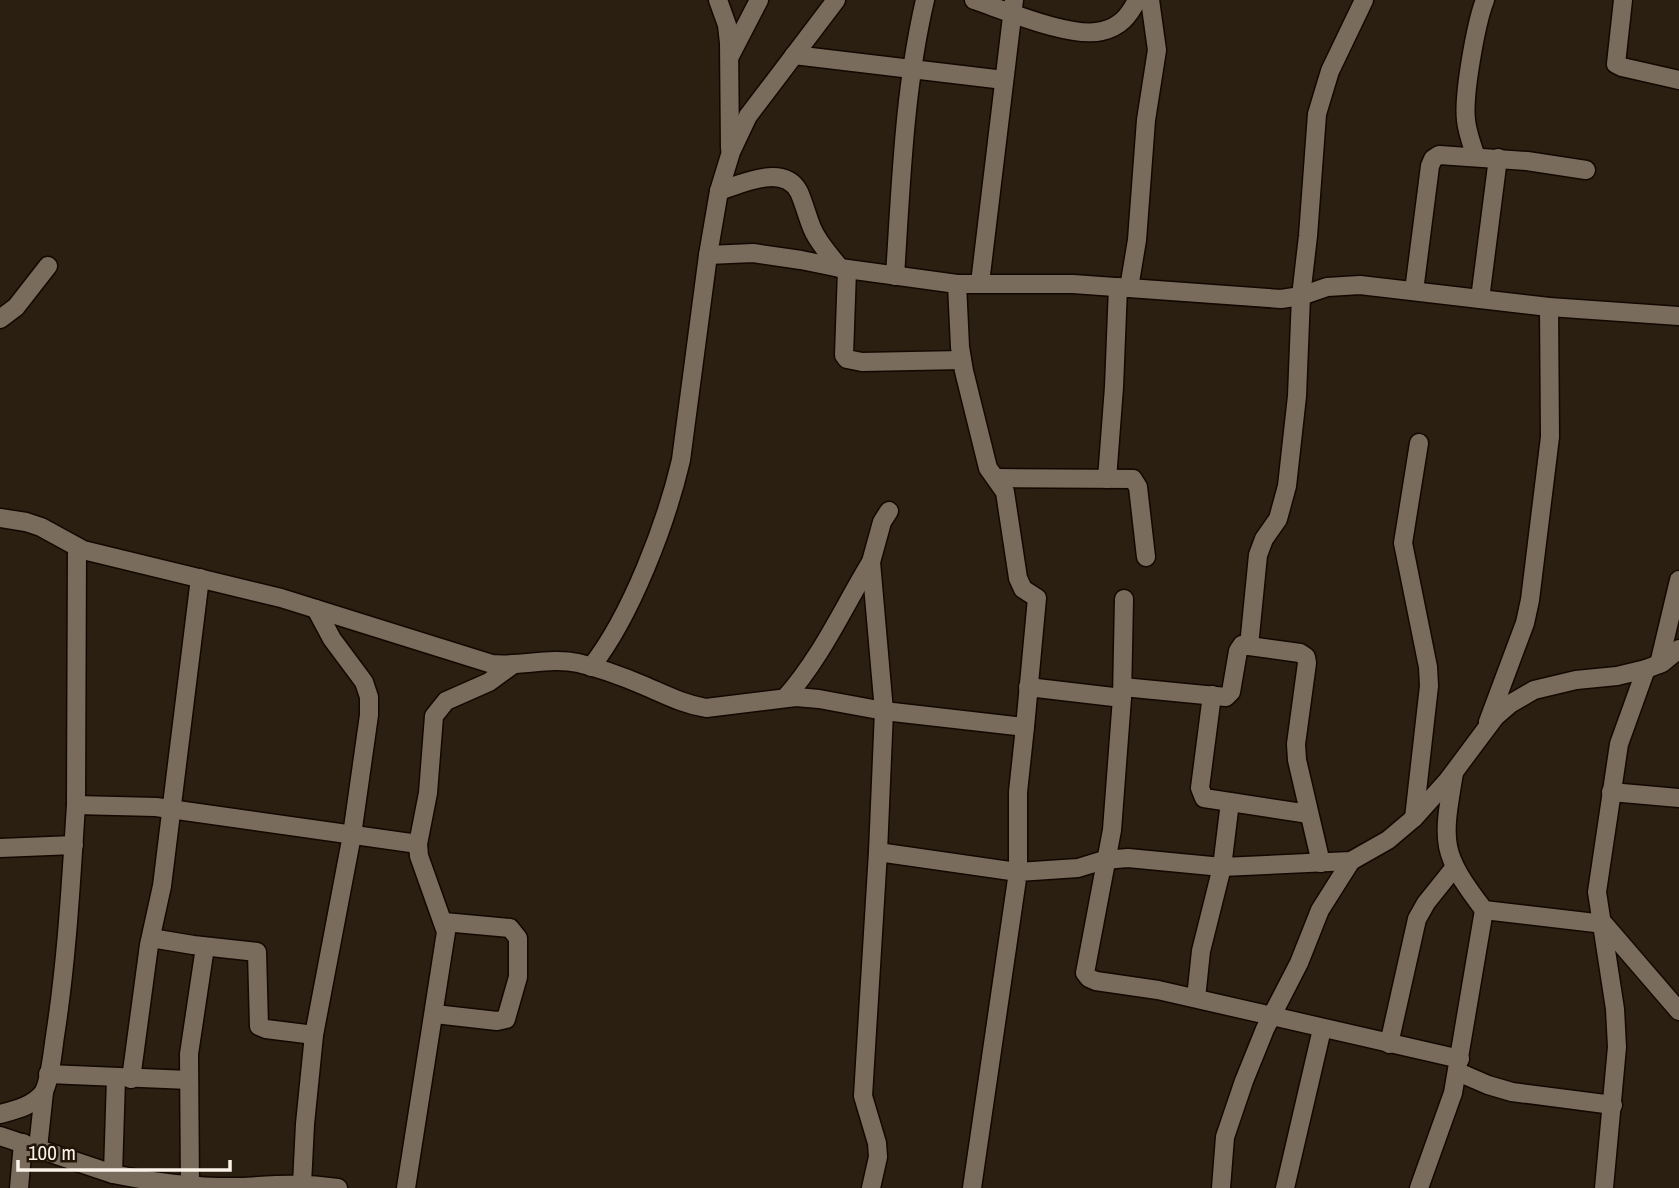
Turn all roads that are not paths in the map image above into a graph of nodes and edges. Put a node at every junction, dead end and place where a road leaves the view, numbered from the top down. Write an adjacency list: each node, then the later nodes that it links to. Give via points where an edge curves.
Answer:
1 (718, 0): 13 (street, via 727,25)
2 (759, 0): 13 (street)
3 (836, 0): 12 (street)
4 (925, 0): 14 (street)
5 (974, 0): 11 (street)
6 (1137, 0): 11 (street, via 1130,15 1117,25 1081,33)
7 (1150, 0): 28 (street, via 1157,50 1146,120 1137,240)
8 (1364, 0): 30 (street, via 1329,71 1317,114)
9 (1485, 0): 18 (street, via 1465,120)
10 (1623, 0): 16 (street, via 1616,64)
11 (1013, 6): 15 (street)
12 (794, 55): 14 (street); 17 (street, via 748,116)
13 (729, 58): 17 (street)
14 (912, 69): 15 (street); 25 (street)
15 (1004, 80): 26 (street)
16 (1679, 80)
17 (730, 152): 21 (street)
18 (1476, 157): 19 (street); 29 (street, via 1439,155 1433,159)
19 (1498, 158): 20 (street); 31 (street)
20 (1586, 170)
21 (719, 191): 22 (street); 24 (street, via 764,177 786,178 799,191 817,238)
22 (708, 254): 24 (street, via 753,253); 51 (street, via 673,494 614,636)
23 (48, 266): 34 (street, via 16,307)
24 (843, 269): 25 (street); 35 (street, via 847,359)
25 (895, 276): 27 (street)
26 (979, 283): 27 (street); 28 (street)
27 (957, 284): 35 (street)
28 (1124, 288): 30 (street, via 1281,299); 38 (street)
29 (1414, 291): 30 (street, via 1342,285); 31 (street)
30 (1301, 296): 48 (street, via 1287,486 1279,519 1258,555)
31 (1480, 299): 32 (street)
32 (1549, 306): 33 (street); 59 (street, via 1550,437 1530,600)
33 (1679, 316)
34 (0, 319)
35 (962, 360): 37 (street, via 988,468)
36 (1419, 443): 67 (street, via 1403,543 1429,676)
37 (996, 478): 38 (street); 53 (street, via 1005,492 1018,578 1023,589 1037,598)
38 (1107, 479): 42 (street, via 1137,482)
39 (889, 510): 43 (street)
40 (0, 518): 41 (street, via 41,527)
41 (77, 547): 44 (street); 64 (street)
42 (1146, 557)
43 (870, 562): 56 (street, via 818,656); 57 (street)
44 (200, 578): 47 (street); 65 (street)
45 (1679, 580): 52 (street)
46 (1124, 599): 54 (street)
47 (316, 609): 50 (street); 68 (street, via 369,697)
48 (1249, 646): 55 (street, via 1239,647 1229,695); 66 (street, via 1306,657 1296,744)
49 (1679, 649): 52 (street)
50 (511, 666): 51 (street, via 555,662); 69 (street, via 489,682 446,701 434,716 428,793)
51 (591, 667): 56 (street, via 692,706)
52 (1653, 667): 59 (street, via 1534,690 1510,704); 61 (street, via 1619,744)
53 (1028, 687): 54 (street); 58 (street)
54 (1122, 693): 55 (street); 73 (street, via 1113,817)
55 (1212, 695): 63 (street, via 1200,788 1205,798)
56 (785, 698): 57 (street)
57 (884, 711): 58 (street); 72 (street)
58 (1025, 727): 78 (street, via 1018,792)
59 (1486, 728): 60 (street)
60 (1455, 770): 67 (street); 77 (street, via 1446,829)
61 (1611, 792): 62 (street); 81 (street, via 1597,892)
62 (1679, 798)
63 (1230, 802): 66 (street); 76 (street)
64 (76, 806): 65 (street); 70 (street)
65 (170, 809): 68 (street); 82 (street)
66 (1309, 814): 75 (street)
67 (1414, 818): 74 (street, via 1388,840)
68 (352, 835): 69 (street); 89 (street)
69 (418, 844): 80 (street)
70 (74, 845): 71 (street); 94 (street, via 63,984)
71 (0, 848)
72 (878, 852): 78 (street); 106 (street, via 863,1096 877,1143)
73 (1104, 860): 76 (street); 78 (street, via 1078,868); 84 (street, via 1085,973 1096,981)
74 (1351, 861): 75 (street); 87 (street, via 1320,910)
75 (1321, 863): 76 (street)
76 (1222, 867): 84 (street, via 1201,951)
77 (1454, 868): 79 (street); 90 (street, via 1417,919)
78 (1018, 872): 107 (street)
79 (1484, 910): 81 (street); 91 (street)
80 (444, 922): 86 (street, via 446,941); 86 (street, via 510,928 518,938 518,977 503,1021)
81 (1604, 924): 85 (street); 95 (street, via 1615,1009)
82 (151, 938): 83 (street); 92 (street)
83 (205, 947): 89 (street, via 257,952 259,1026); 93 (street)
84 (1196, 998): 87 (street)
85 (1679, 1011)
86 (435, 1014): 105 (street)
87 (1272, 1017): 88 (street); 108 (street, via 1224,1137)
88 (1322, 1029): 90 (street); 109 (street)
89 (314, 1035): 100 (street)
90 (1389, 1044): 91 (street)
91 (1459, 1065): 95 (street, via 1488,1086); 110 (street)
92 (124, 1078): 93 (street); 94 (street); 99 (street)
93 (189, 1080): 101 (street)
94 (46, 1083): 96 (street, via 33,1102); 98 (street)
95 (1613, 1105): 111 (street)
96 (0, 1114)
97 (0, 1136): 98 (street)
98 (30, 1146): 99 (street); 103 (street)
99 (113, 1174): 101 (street)
100 (302, 1184): 102 (street); 104 (street)
101 (190, 1186): 102 (street)
102 (256, 1187)
103 (19, 1188)
104 (338, 1188)
105 (406, 1188)
106 (871, 1188)
107 (972, 1188)
108 (1221, 1188)
109 (1285, 1188)
110 (1419, 1188)
111 (1604, 1188)

